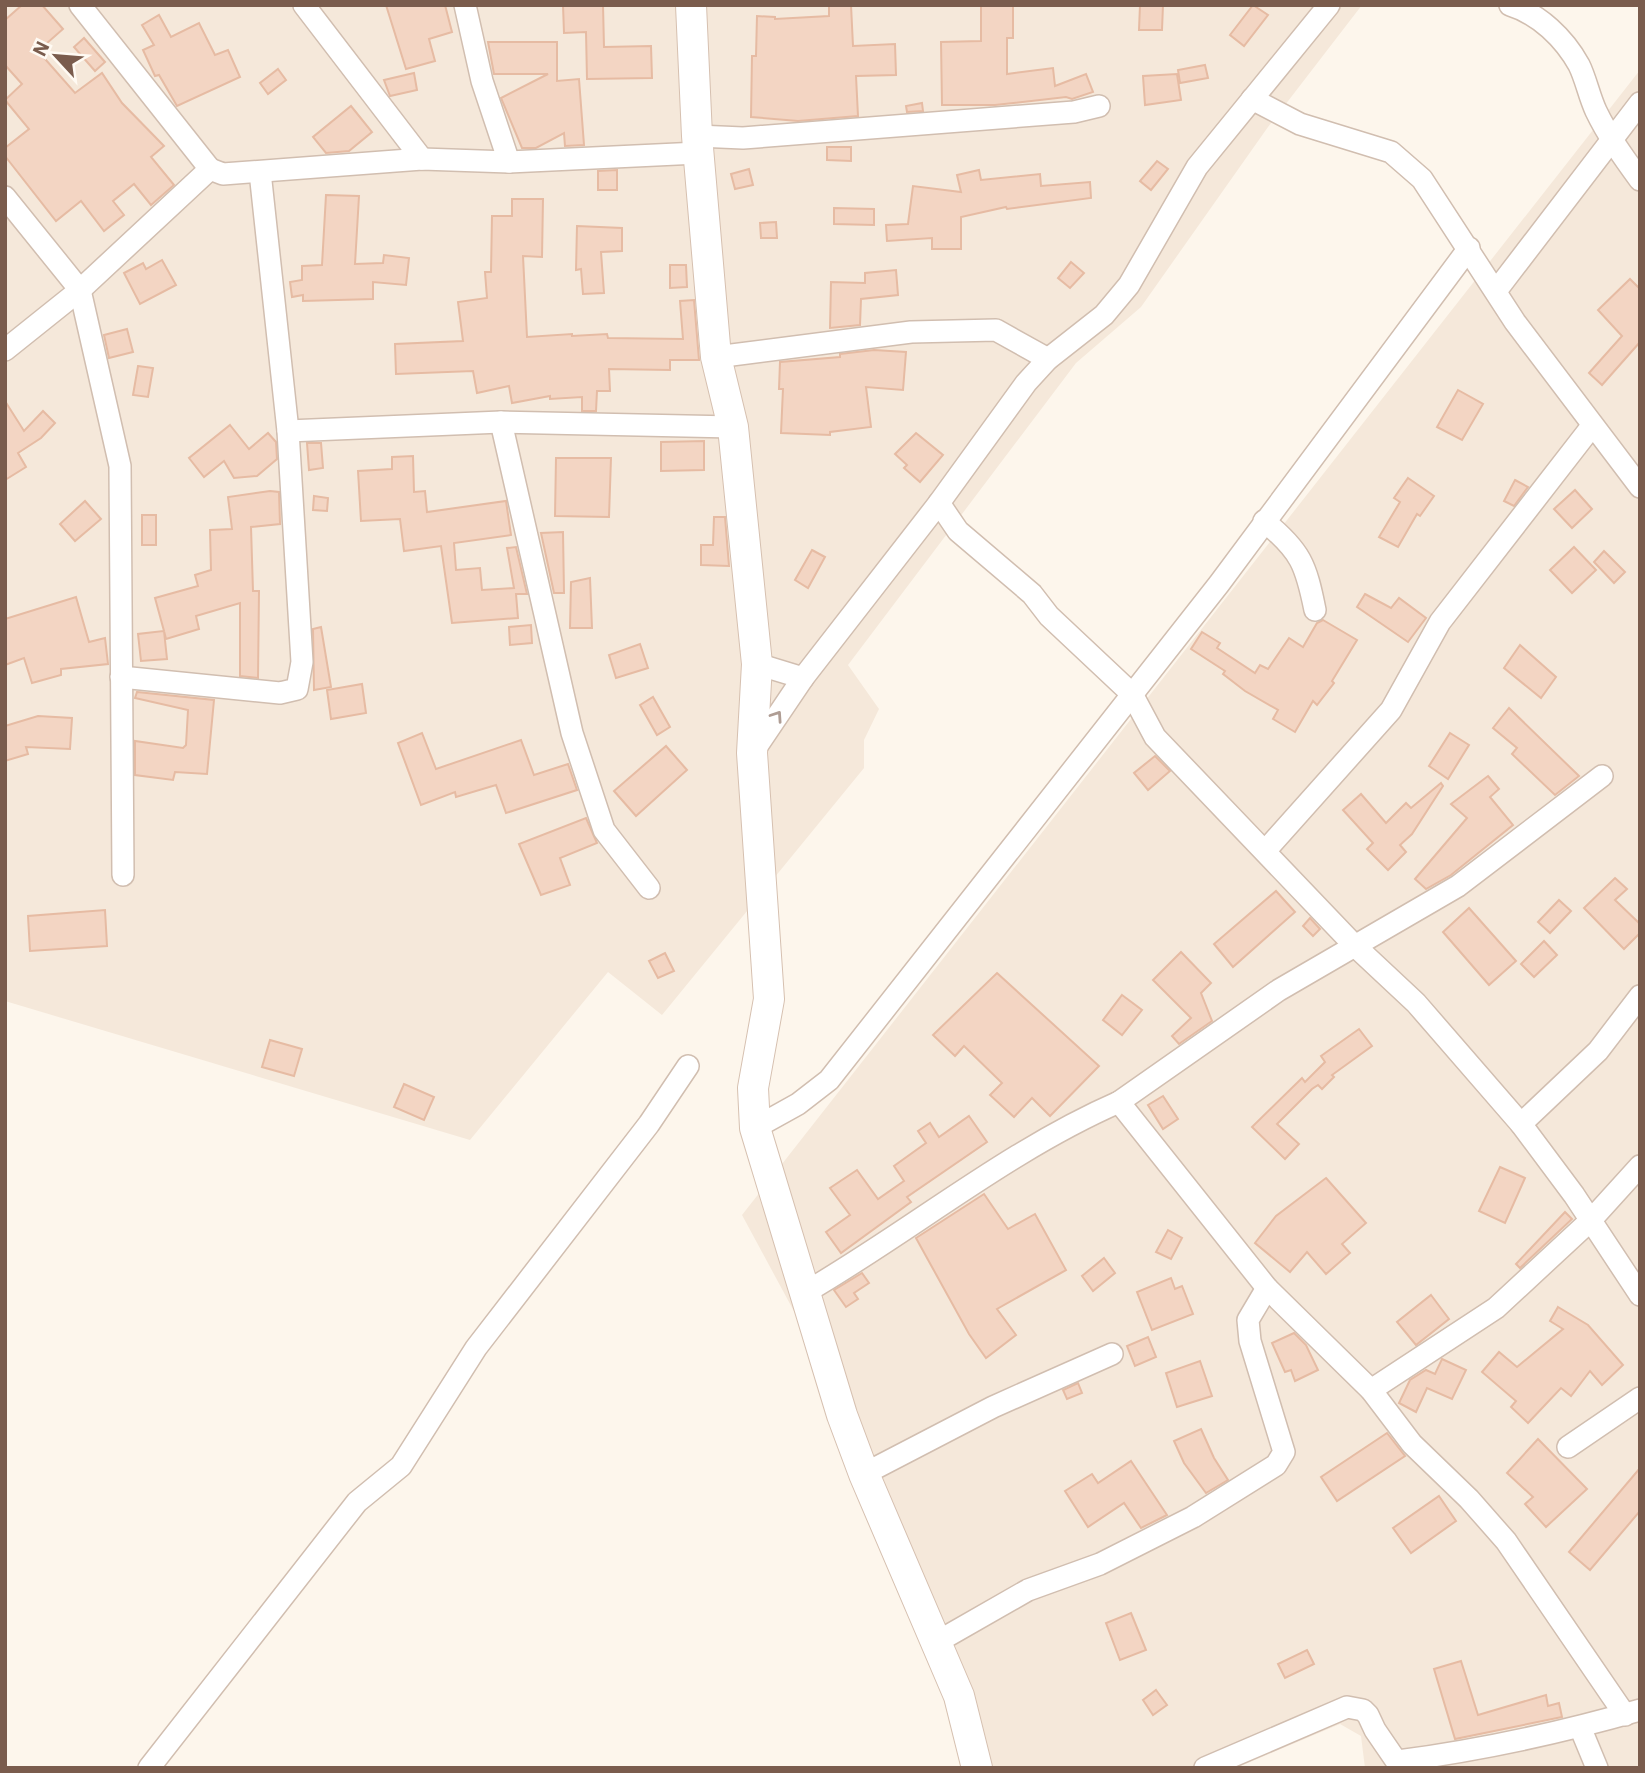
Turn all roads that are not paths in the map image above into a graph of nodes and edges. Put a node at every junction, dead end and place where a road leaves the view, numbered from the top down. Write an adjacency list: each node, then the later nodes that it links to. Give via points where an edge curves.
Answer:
1 (80, 5): 14 (street)
2 (304, 5): 12 (street)
3 (465, 5): 13 (street, via 482,81)
4 (691, 5): 11 (street)
5 (1329, 5): 7 (street)
6 (1510, 5): 10 (street, via 1538,19 1567,47)
7 (1252, 99): 18 (street, via 1300,124 1391,152 1422,179); 23 (street, via 1197,167 1129,285 1104,315)
8 (1640, 103): 10 (street)
9 (1099, 106): 11 (street, via 1074,112)
10 (1612, 142): 16 (street); 20 (street)
11 (697, 144): 13 (street); 22 (street)
12 (422, 159): 13 (street); 15 (street)
13 (509, 162)
14 (210, 169): 15 (street, via 223,174); 19 (street)
15 (260, 172): 27 (street)
16 (1640, 180)
17 (5, 197): 19 (street)
18 (1469, 248): 20 (street); 30 (street)
19 (80, 290): 21 (street); 33 (street, via 120,466)
20 (1496, 291): 25 (street)
21 (5, 350)
22 (716, 357): 23 (street, via 911,332 996,330); 26 (street)
23 (1048, 359): 29 (street)
24 (501, 422): 26 (street); 27 (street); 40 (street, via 572,733 604,830)
25 (1592, 426): 28 (street); 38 (street, via 1440,622 1391,710)
26 (733, 427): 32 (street)
27 (288, 431): 33 (street, via 302,662 298,690)
28 (1640, 487)
29 (939, 503): 34 (street); 35 (street, via 958,531 1032,594 1049,616)
30 (1265, 521): 31 (street, via 1293,545 1308,576); 35 (street)
31 (1315, 610)
32 (757, 663): 34 (street); 36 (street)
33 (121, 677): 39 (street)
34 (803, 678): 36 (street, one-way to 34)
35 (1132, 694): 38 (street, via 1156,737); 46 (street, via 829,1080)
36 (752, 753): 46 (street, via 769,999 753,1088)
37 (1602, 776): 41 (street, via 1458,886)
38 (1266, 850): 41 (street)
39 (122, 875)
40 (649, 888)
41 (1354, 945): 44 (street, via 1279,990); 45 (street, via 1416,1003)
42 (1640, 996): 45 (street, via 1598,1051)
43 (688, 1066): 61 (street, via 649,1125 476,1348 401,1466 357,1502)
44 (1119, 1102): 49 (street); 50 (street, via 966,1188)
45 (1521, 1124): 48 (street)
46 (755, 1128): 50 (street)
47 (1640, 1166): 48 (street)
48 (1591, 1220): 51 (street); 53 (street, via 1496,1308)
49 (1268, 1288): 53 (street); 57 (street, via 1248,1321 1284,1452 1276,1465 1193,1517 1100,1564 1028,1590)
50 (806, 1292): 56 (street)
51 (1640, 1295)
52 (1112, 1354): 56 (street, via 993,1407)
53 (1371, 1390): 58 (street, via 1412,1444 1506,1541)
54 (1640, 1398): 55 (street)
55 (1568, 1447)
56 (863, 1474): 57 (street)
57 (937, 1642): 62 (street, via 959,1696)
58 (1632, 1713): 59 (street)
59 (1580, 1727): 60 (street); 64 (street)
60 (1400, 1765): 63 (street, via 1368,1715 1347,1707)
61 (149, 1768)
62 (978, 1768)
63 (1205, 1768)
64 (1597, 1768)

